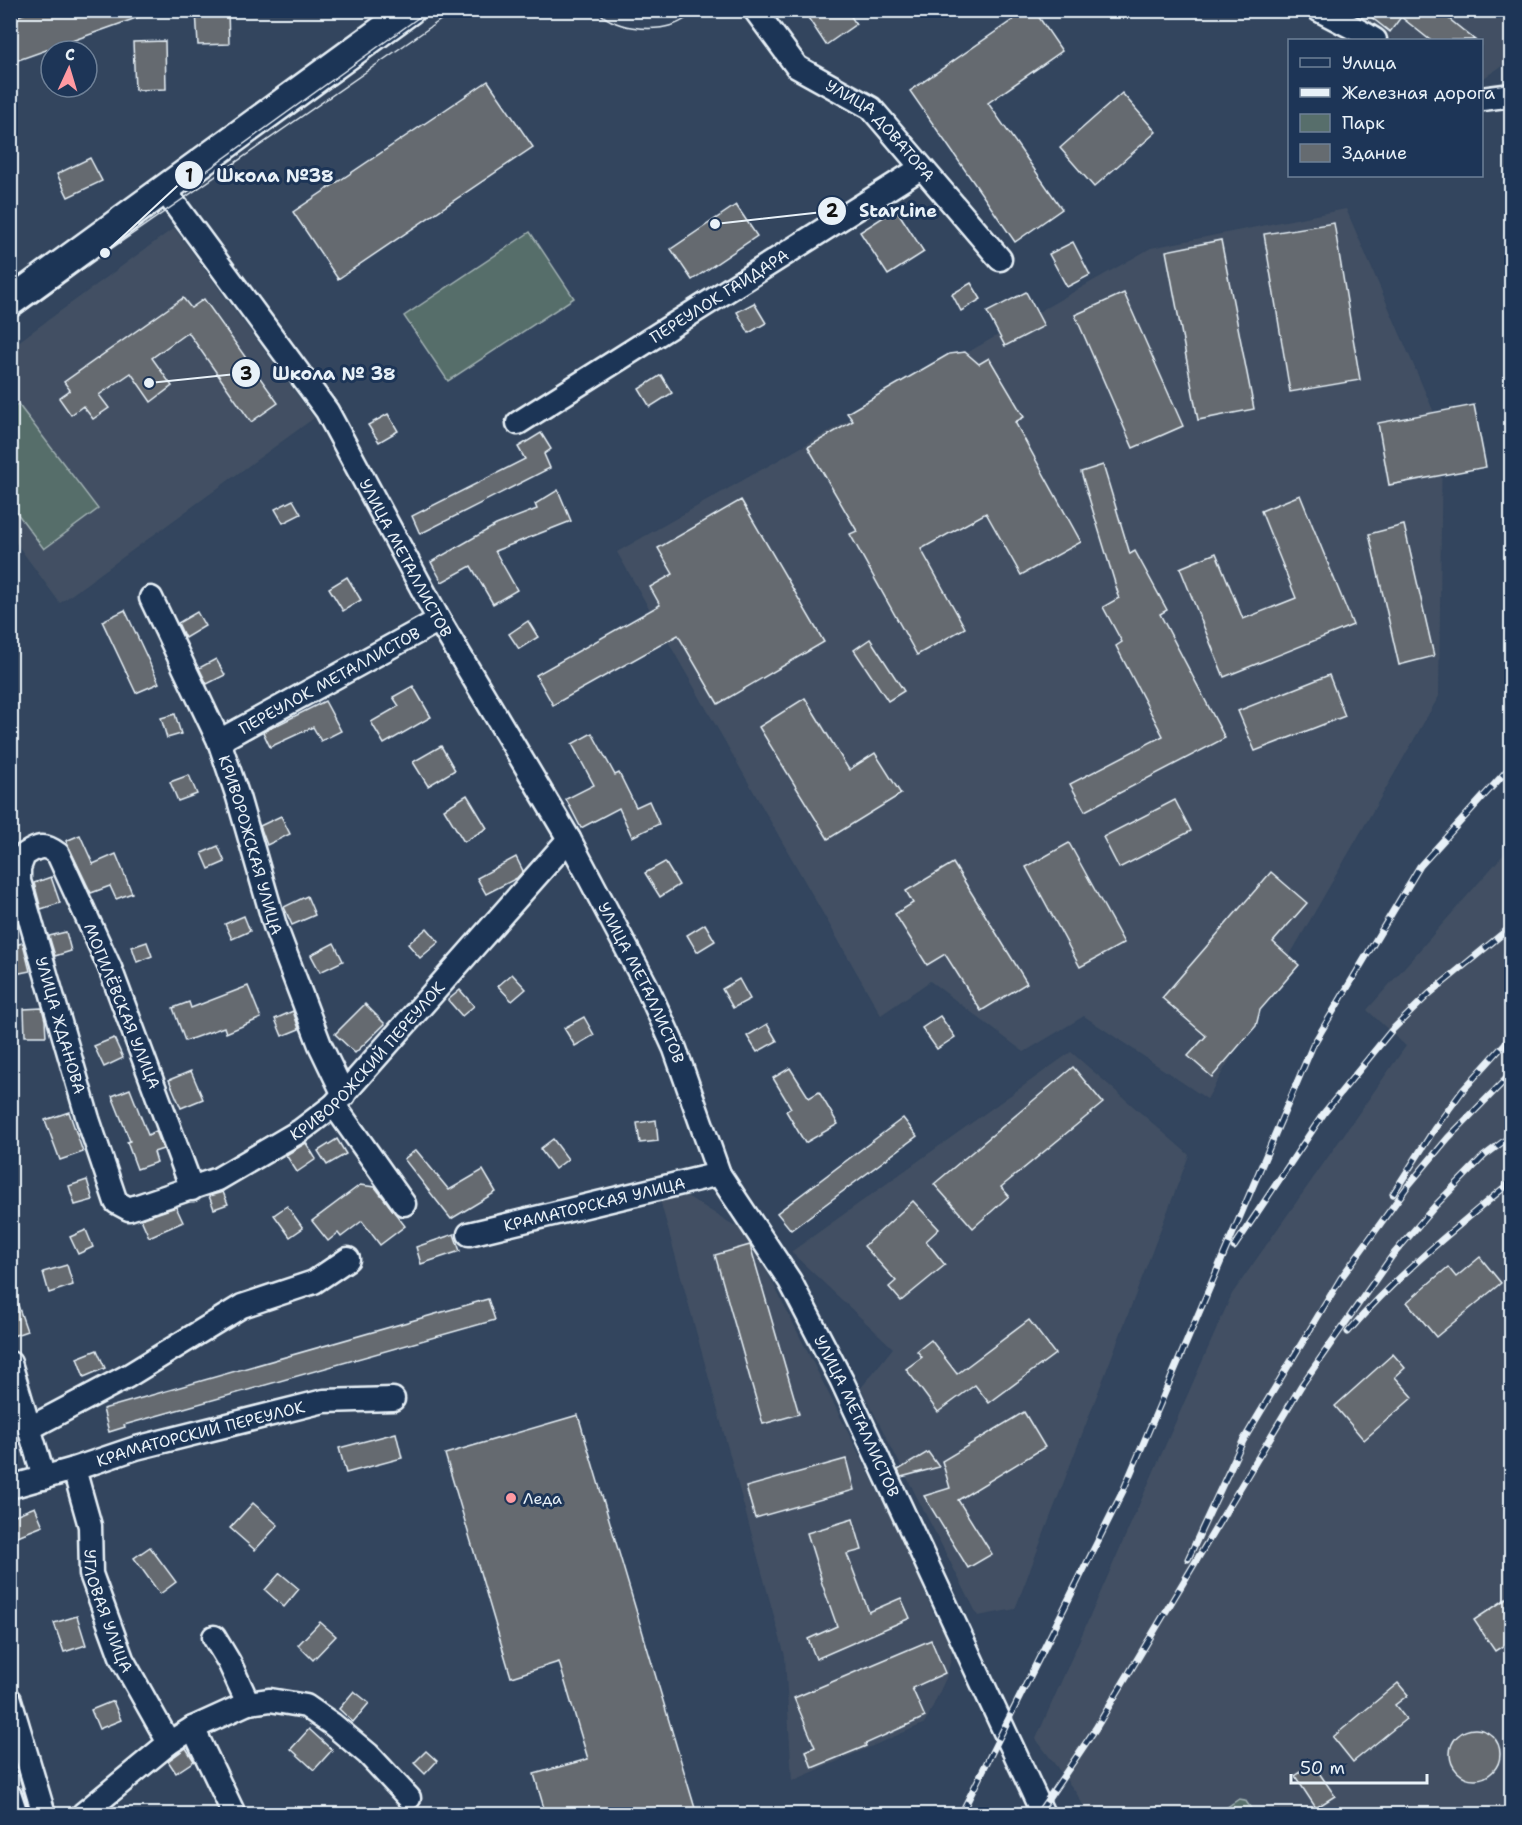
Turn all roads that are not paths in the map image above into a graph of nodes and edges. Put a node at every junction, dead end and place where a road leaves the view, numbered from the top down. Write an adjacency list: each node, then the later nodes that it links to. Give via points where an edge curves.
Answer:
1 (410, 10): 8 (main road)
2 (755, 10): 7 (street, УЛИЦА ДОВАТОРА, via 797,67 871,108)
3 (1319, 10): 4 (street)
4 (1373, 39)
5 (1512, 95): 6 (street)
6 (1483, 99)
7 (921, 168): 9 (street, УЛИЦА ДОВАТОРА); 11 (street, ПЕРЕУЛОК ГАЙДАРА)
8 (165, 191): 10 (main road); 13 (street, УЛИЦА МЕТАЛЛИСТОВ, via 327,411)
9 (1000, 260)
10 (10, 302)
11 (518, 423)
12 (151, 598): 14 (street, КРИВОРОЖСКАЯ УЛИЦА)
13 (439, 620): 14 (street, ПЕРЕУЛОК МЕТАЛЛИСТОВ); 15 (street, УЛИЦА МЕТАЛЛИСТОВ)
14 (219, 741): 17 (street, КРИВОРОЖСКАЯ УЛИЦА, via 275,926)
15 (569, 839): 17 (street, КРИВОРОЖСКИЙ ПЕРЕУЛОК); 18 (street, УЛИЦА МЕТАЛЛИСТОВ, via 651,996 675,1050)
16 (32, 850): 19 (street, МОГИЛЁВСКАЯ УЛИЦА, via 49,847 58,854 110,968); 20 (street, УЛИЦА ЖДАНОВА, via 24,855 19,881)
17 (339, 1100): 19 (street, КРИВОРОЖСКИЙ ПЕРЕУЛОК, via 290,1137 218,1179); 21 (street)
18 (719, 1174): 22 (street, КРАМАТОРСКАЯ УЛИЦА); 41 (street, УЛИЦА МЕТАЛЛИСТОВ, via 789,1281 842,1381)
19 (192, 1189): 20 (street, КРИВОРОЖСКИЙ ПЕРЕУЛОК, via 129,1209)
20 (116, 1202)
21 (404, 1204)
22 (469, 1234)
23 (348, 1260): 26 (street, via 314,1282 242,1306 128,1376)
24 (10, 1364): 26 (street)
25 (393, 1398): 27 (street, КРАМАТОРСКИЙ ПЕРЕУЛОК, via 324,1401 136,1448)
26 (30, 1428): 28 (street)
27 (74, 1470): 28 (street, КРАМАТОРСКИЙ ПЕРЕУЛОК); 34 (street, УГЛОВАЯ УЛИЦА, via 90,1526 91,1574 122,1659)
28 (44, 1478): 29 (street, КРАМАТОРСКИЙ ПЕРЕУЛОК)
29 (10, 1487)
30 (214, 1637): 32 (street)
31 (10, 1700): 38 (street)
32 (248, 1703): 33 (street); 36 (street, via 270,1701 306,1706 368,1754)
33 (193, 1728): 34 (street); 40 (street)
34 (169, 1743): 39 (street)
35 (10, 1796): 37 (street)
36 (409, 1798)
37 (16, 1815)
38 (44, 1815)
39 (83, 1815)
40 (234, 1815)
41 (1043, 1815)

